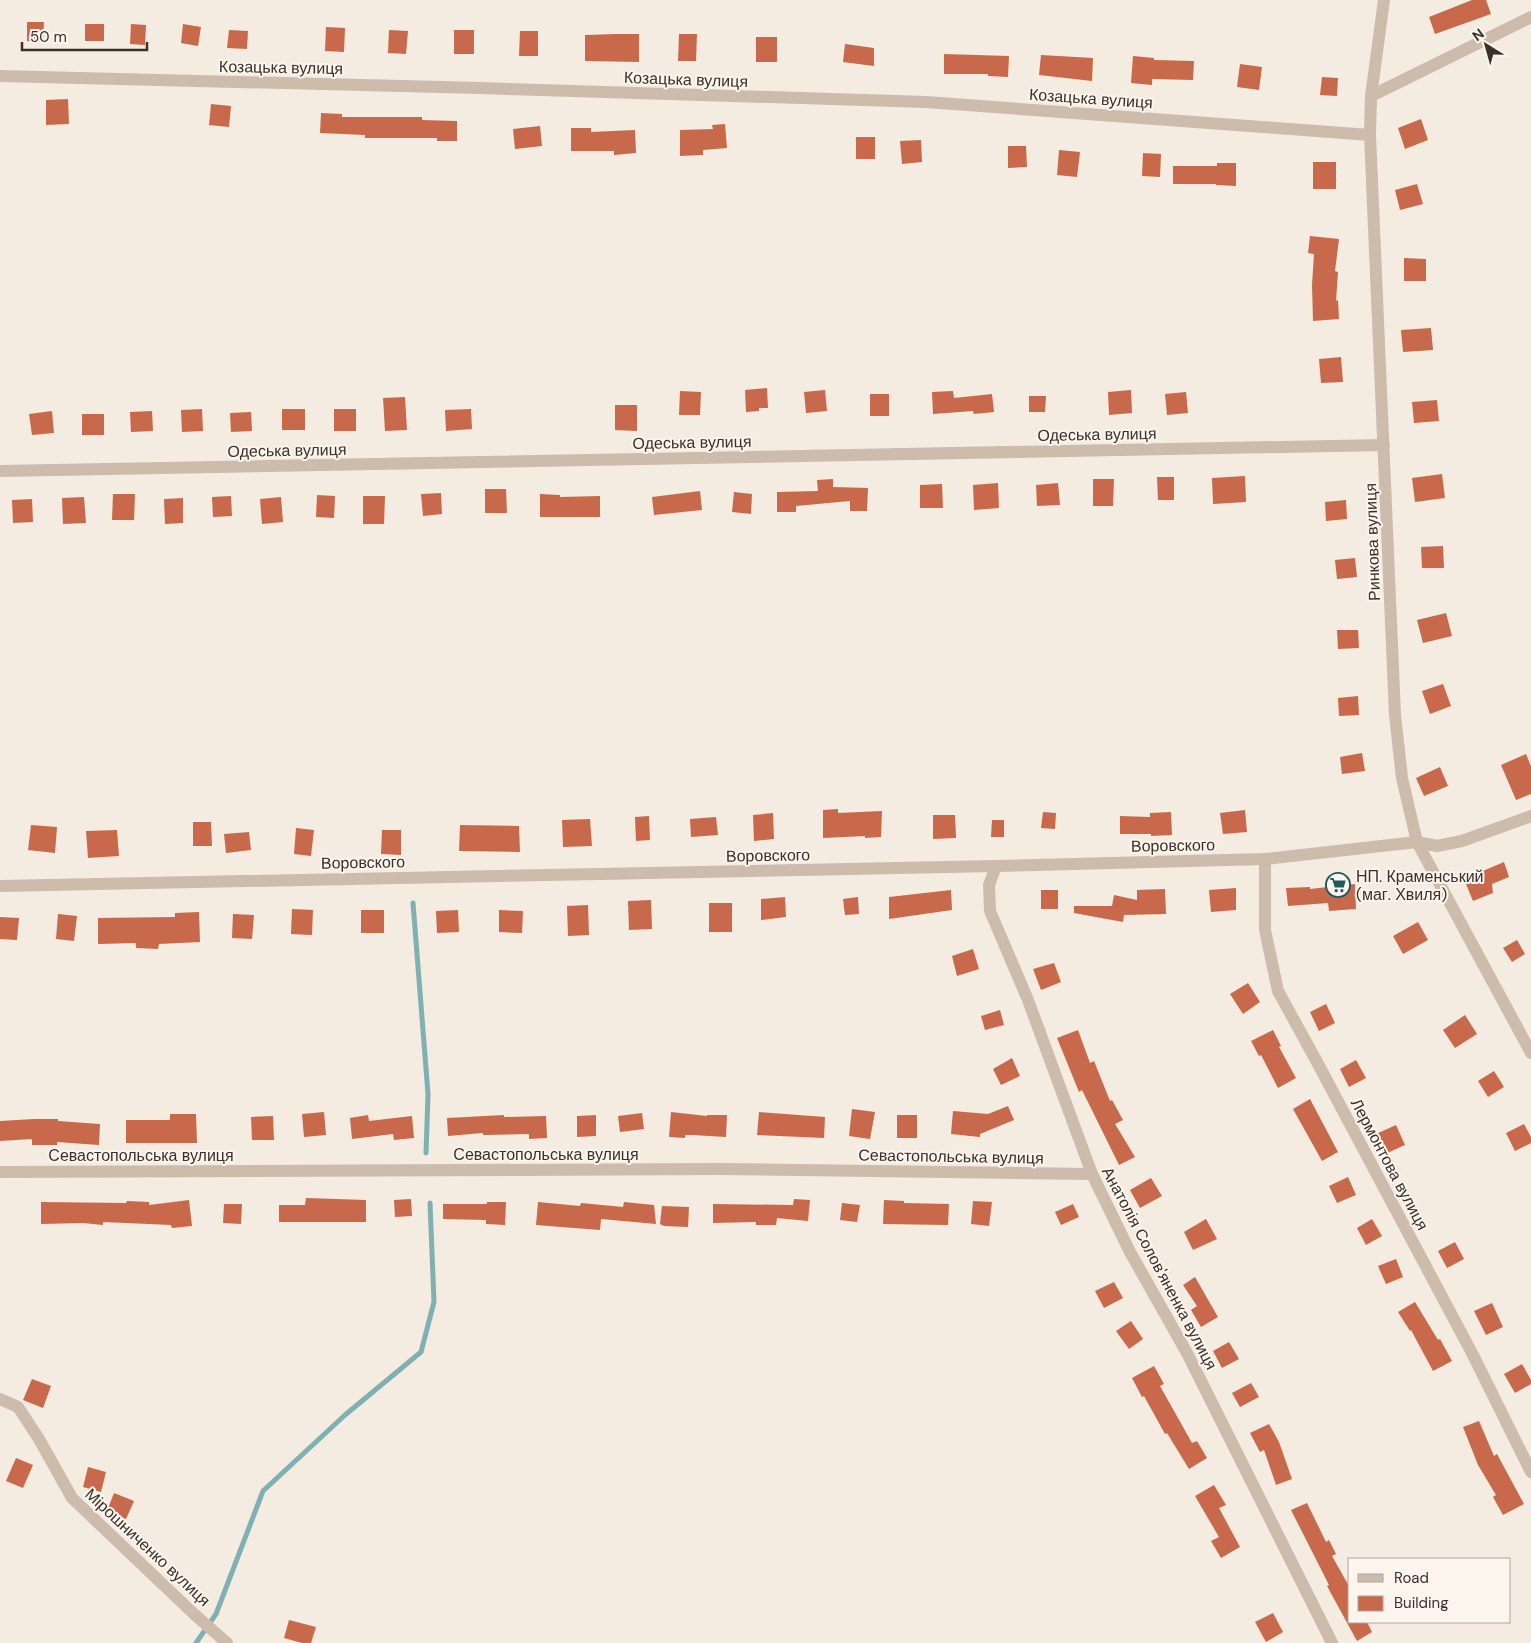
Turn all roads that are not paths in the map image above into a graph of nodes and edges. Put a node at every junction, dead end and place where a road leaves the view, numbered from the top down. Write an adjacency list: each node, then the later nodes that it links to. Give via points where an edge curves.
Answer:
1 (1384, 0): 4 (street, Ринкова вулиця)
2 (1531, 17): 4 (street)
3 (0, 76): 5 (street, Козацька вулиця, via 926,102)
4 (1371, 96): 5 (street, Ринкова вулиця)
5 (1370, 135): 6 (street, Ринкова вулиця)
6 (1384, 445): 7 (street, Одеська вулиця); 9 (street, Ринкова вулиця, via 1395,715 1402,778)
7 (0, 471)
8 (1531, 816): 9 (street, Воровского, via 1462,841 1437,846)
9 (1417, 842): 10 (street, Воровского); 13 (street, Ринкова вулиця)
10 (1265, 859): 11 (street, Воровского); 17 (street, Лермонтова вулиця, via 1265,930 1278,991)
11 (996, 866): 12 (street, Воровского); 15 (street, Анатолія Солов'яненка вулиця, via 989,885 990,910 1028,1000)
12 (0, 886)
13 (1531, 1053)
14 (0, 1172): 15 (street, Севастопольська вулиця, via 720,1169)
15 (1092, 1174): 19 (street, Анатолія Солов'яненка вулиця, via 1130,1252 1187,1353)
16 (0, 1399): 18 (street, Мірошниченко вулиця, via 18,1407 72,1498)
17 (1531, 1472)
18 (227, 1643)
19 (1332, 1643)

